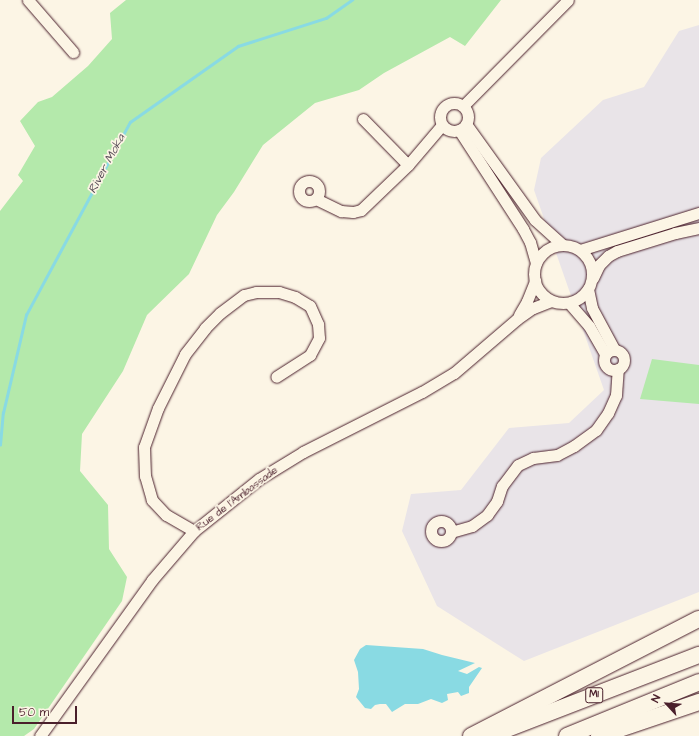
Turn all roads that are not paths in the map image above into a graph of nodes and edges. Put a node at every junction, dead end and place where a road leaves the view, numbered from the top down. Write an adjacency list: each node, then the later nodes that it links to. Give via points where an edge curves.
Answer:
1 (28, 0): 3 (street)
2 (568, 0): 4 (street)
3 (73, 52)
4 (463, 106): 6 (street, via 455,102 446,104 439,116); 7 (street, via 468,115)
5 (363, 119): 8 (street)
6 (442, 125): 7 (street, via 450,130); 8 (street)
7 (463, 127): 12 (street, via 535,220); 14 (street, via 523,228)
8 (408, 165): 9 (street, via 361,210 340,211)
9 (316, 199)
10 (699, 213): 13 (street)
11 (699, 228): 16 (street, via 617,251 599,265)
12 (562, 244): 13 (street); 14 (street, via 546,250)
13 (580, 250): 16 (street, via 590,262)
14 (536, 262): 15 (street)
15 (535, 280): 17 (street, via 541,292); 19 (street)
16 (590, 285): 18 (street, via 582,297); 20 (street, via 592,308)
17 (551, 301): 18 (street); 19 (street, via 533,308)
18 (569, 303): 20 (street)
19 (517, 319): 23 (street, Rue de l'Ambassade, via 454,373 422,392 303,452 259,479)
20 (610, 352): 21 (street, via 621,352 624,358); 21 (street, via 603,360 606,367)
21 (618, 369): 24 (street, via 616,395 608,414 596,430 557,455 533,458 518,465 502,486 497,501 487,515 472,526)
22 (276, 377): 23 (street, via 310,355 319,338 318,324 310,306 295,297 279,292 244,295 204,328 185,354 158,408 144,447 145,476 152,500 166,515)
23 (194, 531): 29 (street, Rue de l'Ambassade, via 152,580)
24 (451, 532)
25 (699, 618): 30 (highway)
26 (699, 655): 31 (highway, M1)
27 (699, 682): 32 (highway)
28 (699, 702): 33 (highway)
29 (40, 736)
30 (471, 736)
31 (489, 736)
32 (567, 736)
33 (599, 736)

